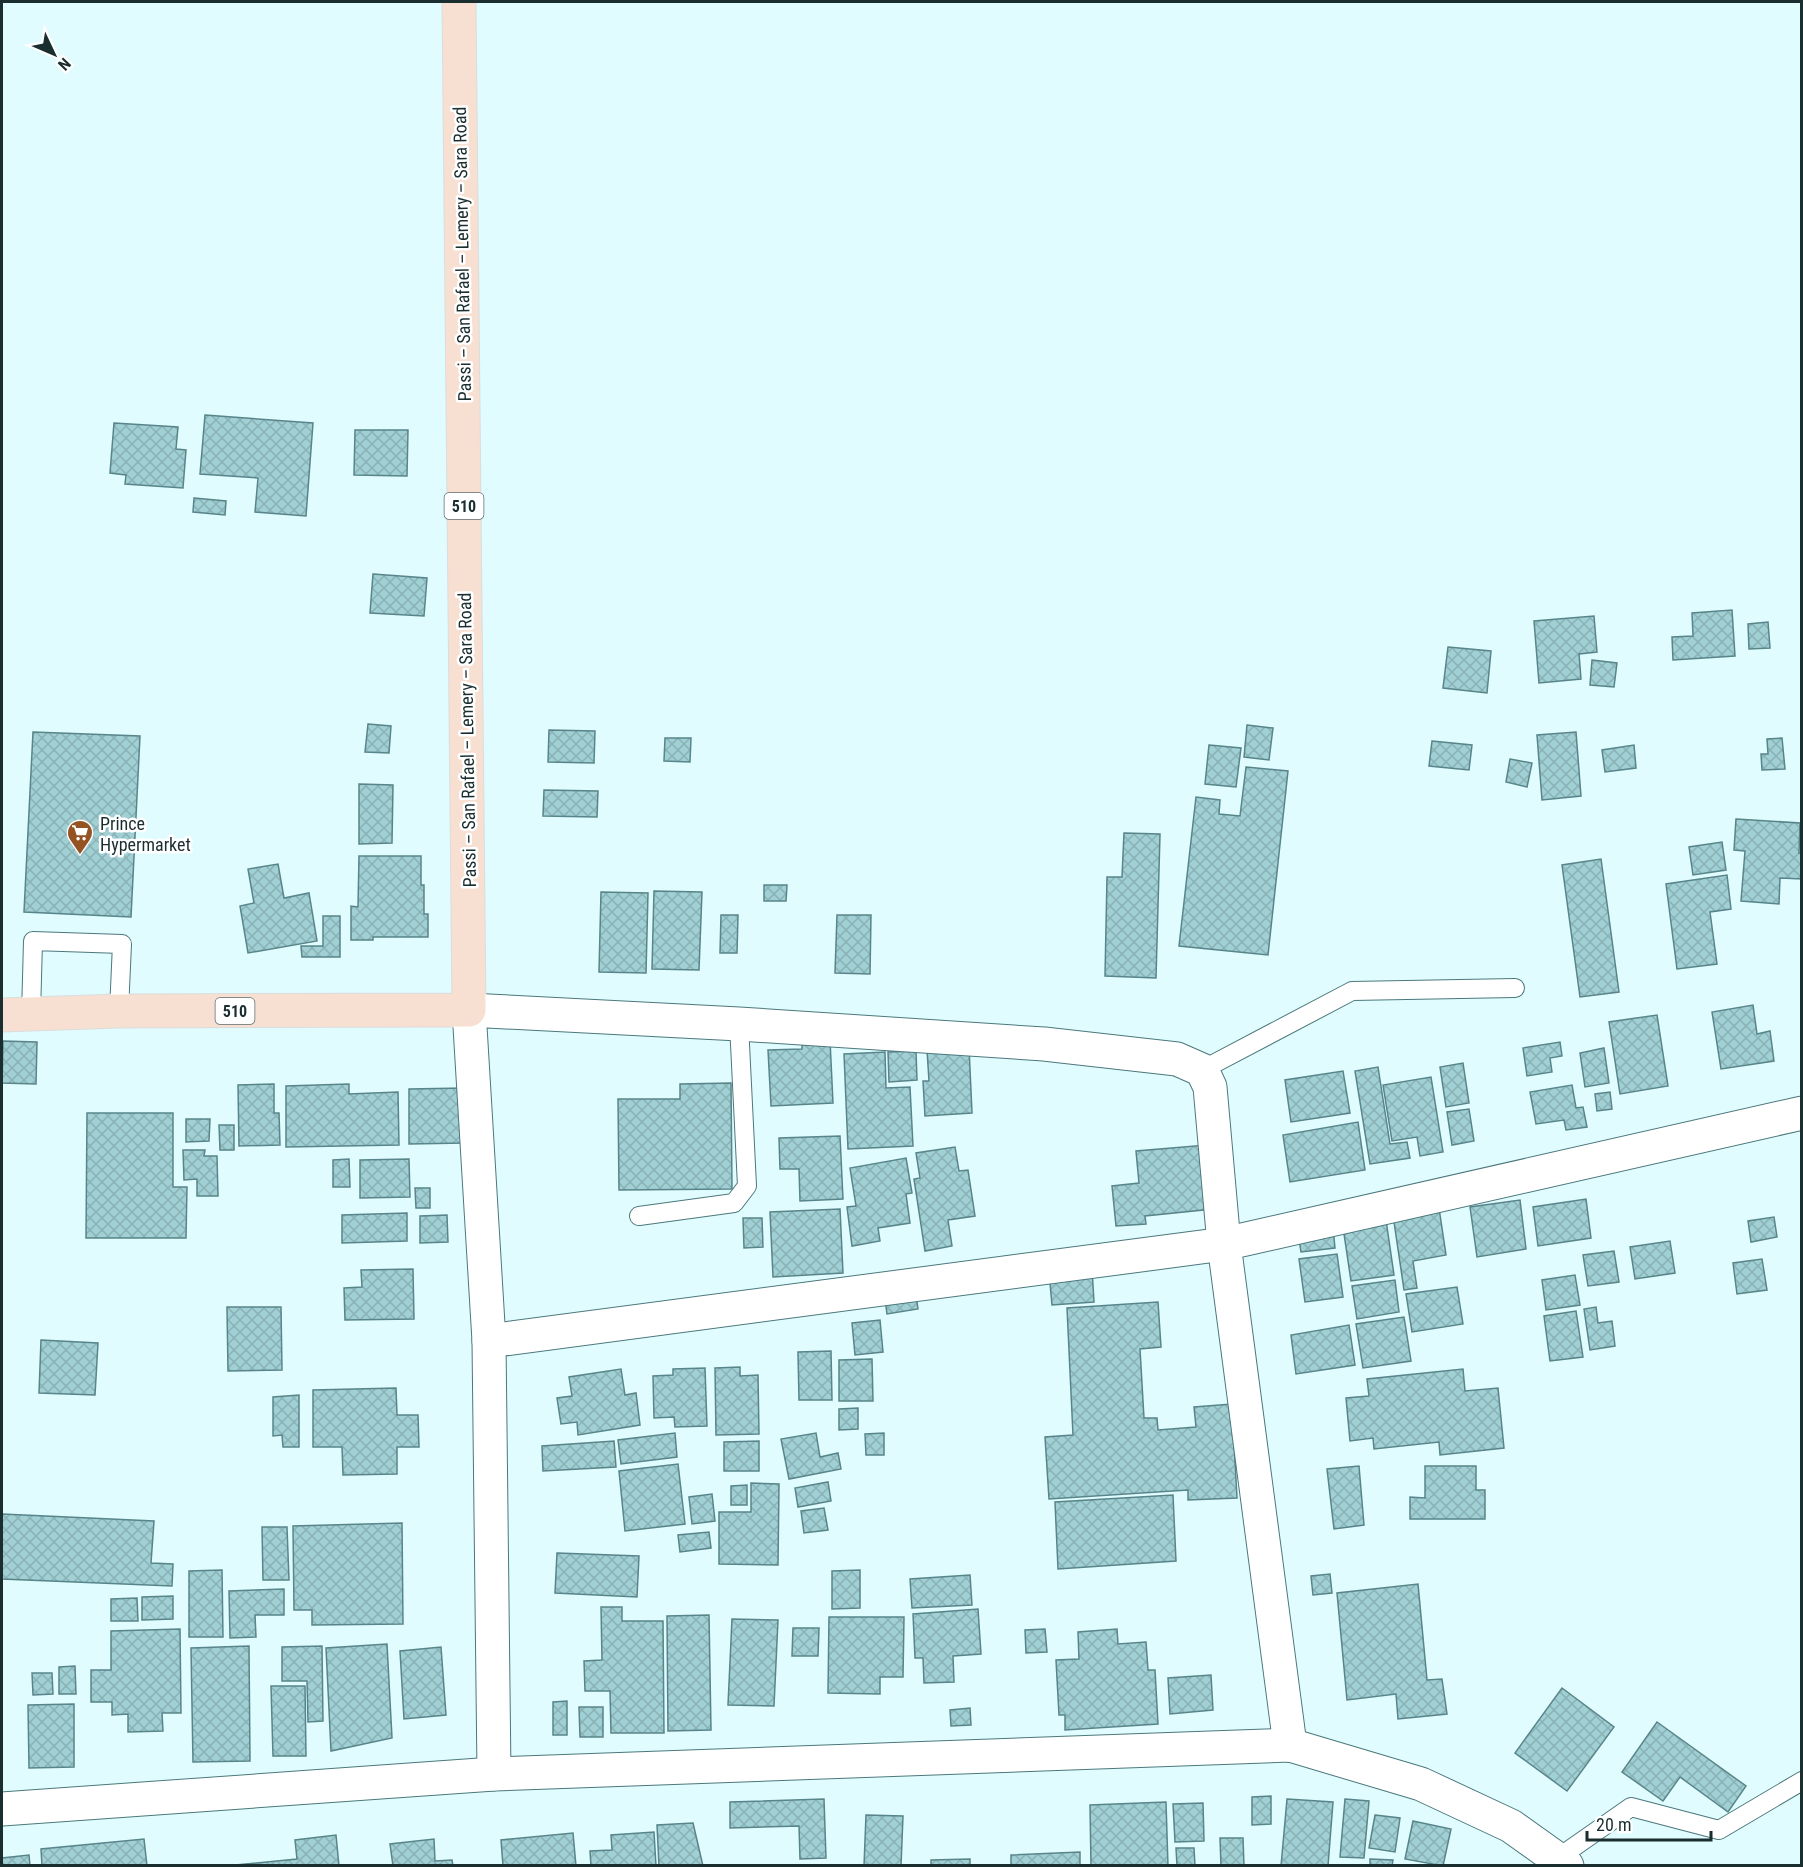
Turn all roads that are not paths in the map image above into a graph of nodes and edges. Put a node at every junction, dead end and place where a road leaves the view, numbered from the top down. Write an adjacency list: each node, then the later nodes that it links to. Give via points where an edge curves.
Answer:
1 (459, 2): 3 (main road, Passi – San Rafael – Lemery – Sara Road / 510)
2 (1515, 988): 7 (lane, via 1352,991)
3 (469, 1010): 4 (main road, 510); 6 (street); 11 (street)
4 (119, 1011): 5 (main road, 510); 5 (lane, via 122,944 33,941)
5 (16, 1015)
6 (739, 1024): 7 (street, via 1044,1044 1177,1059); 9 (lane, via 747,1186 734,1203)
7 (1202, 1070): 10 (street, via 1210,1087)
8 (1802, 1113): 10 (street)
9 (639, 1216)
10 (1224, 1244): 11 (street); 12 (street)
11 (489, 1341): 13 (street)
12 (1290, 1745): 13 (street); 16 (street, via 1421,1784 1511,1826)
13 (494, 1774): 15 (street)
14 (1802, 1781): 16 (lane, via 1719,1830 1631,1807)
15 (2, 1809)
16 (1562, 1862)

